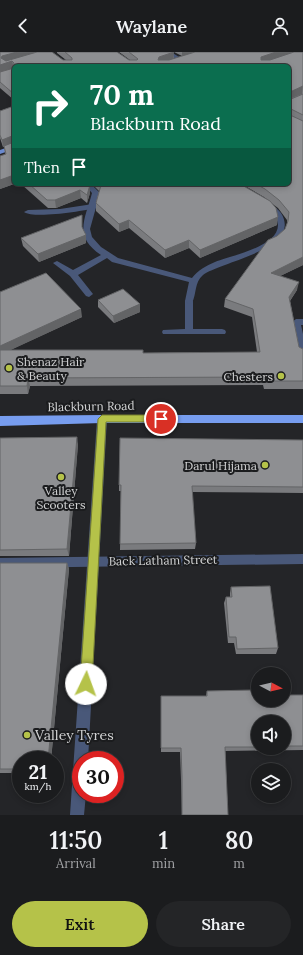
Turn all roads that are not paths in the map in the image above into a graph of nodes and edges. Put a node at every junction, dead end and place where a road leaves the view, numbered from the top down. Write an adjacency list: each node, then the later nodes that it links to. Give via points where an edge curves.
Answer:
1 (168, 52): 3 (street)
2 (188, 58): 3 (street)
3 (181, 60): 4 (street)
4 (175, 62)
5 (12, 148): 6 (main road)
6 (0, 152)
7 (89, 186): 9 (street, via 96,194)
8 (258, 199): 14 (street, via 280,217 282,225 276,239 207,269)
9 (93, 206): 10 (street, via 71,211); 11 (street, via 86,230 88,238)
10 (28, 212)
11 (106, 255): 13 (street); 14 (street, via 115,260)
12 (57, 263): 13 (street)
13 (73, 274): 15 (street)
14 (194, 281): 18 (street, via 189,301)
15 (89, 294)
16 (299, 322): 20 (street)
17 (166, 332): 18 (street)
18 (189, 332): 19 (street)
19 (222, 332)
20 (303, 354)
21 (102, 419): 22 (highway, Blackburn Road); 23 (highway, Blackburn Road); 25 (street)
22 (303, 419)
23 (0, 421)
24 (303, 559): 25 (street, Back Latham Street)
25 (93, 561): 26 (street, Back Latham Street); 27 (street)
26 (0, 563)
27 (82, 751)
28 (78, 803): 29 (street)
29 (77, 815)

